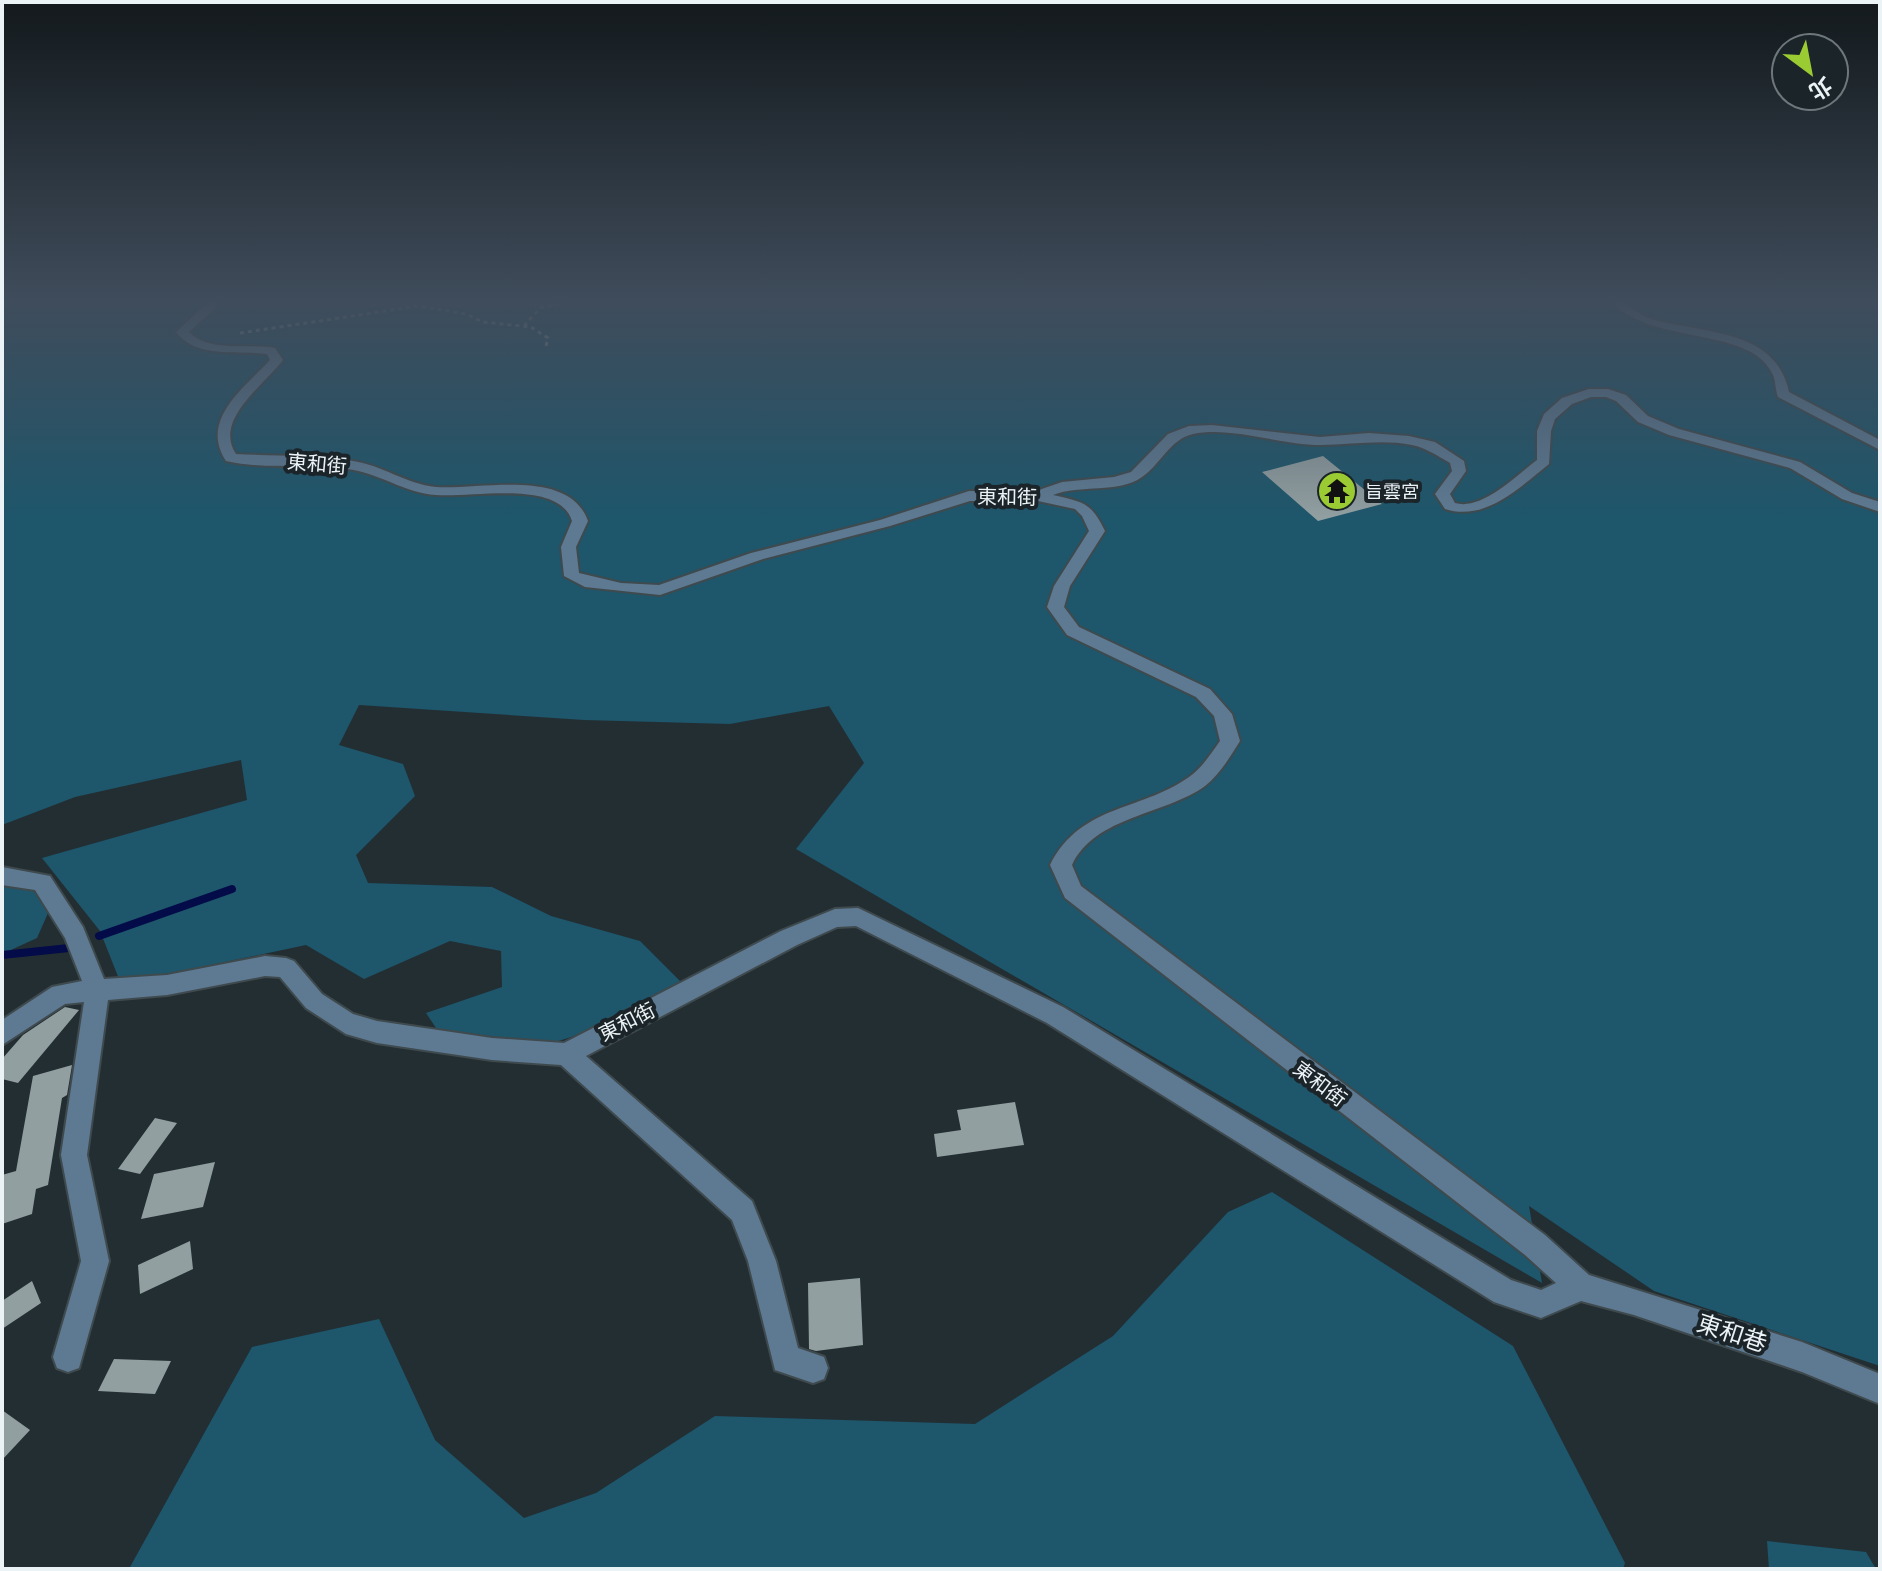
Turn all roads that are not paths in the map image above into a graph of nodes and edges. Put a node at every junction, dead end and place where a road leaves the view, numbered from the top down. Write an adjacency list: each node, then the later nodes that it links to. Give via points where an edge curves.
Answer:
1 (266, 371): 4 (street, 東和街, via 233,407 222,442 231,458 353,465 435,491 538,490 561,498 576,509 580,521 565,559 572,576 585,582 660,590 757,556 969,496)
2 (1777, 371): 3 (street, via 1783,394)
3 (1880, 446)
4 (1038, 496): 5 (street, via 1062,486 1136,475 1173,437 1212,429 1320,441 1369,437 1430,445 1457,461 1459,471 1442,494 1453,508 1466,510 1486,504 1544,461 1549,417 1567,401 1608,393 1643,419 1674,432 1795,465 1847,496); 10 (street, 東和街, via 1080,506 1097,531 1058,589 1055,607 1073,631 1203,693 1223,714 1230,741 1196,782 1130,811 1064,852 1061,865 1073,892 1535,1245)
5 (1880, 507)
6 (2, 876): 7 (street, via 42,882 75,934)
7 (97, 990): 8 (street, via 60,994); 9 (street, via 167,985 265,966 286,968 314,1001 346,1023 492,1049); 11 (street, via 74,1155 95,1261)
8 (2, 1034)
9 (566, 1054): 10 (street, 東和街, via 789,938 835,918 858,917 1055,1015 1504,1292 1541,1304); 12 (street, via 742,1211 762,1261 786,1359)
10 (1581, 1287): 13 (street, 東和巷, via 1802,1357)
11 (68, 1357)
12 (813, 1368)
13 (1880, 1389)

